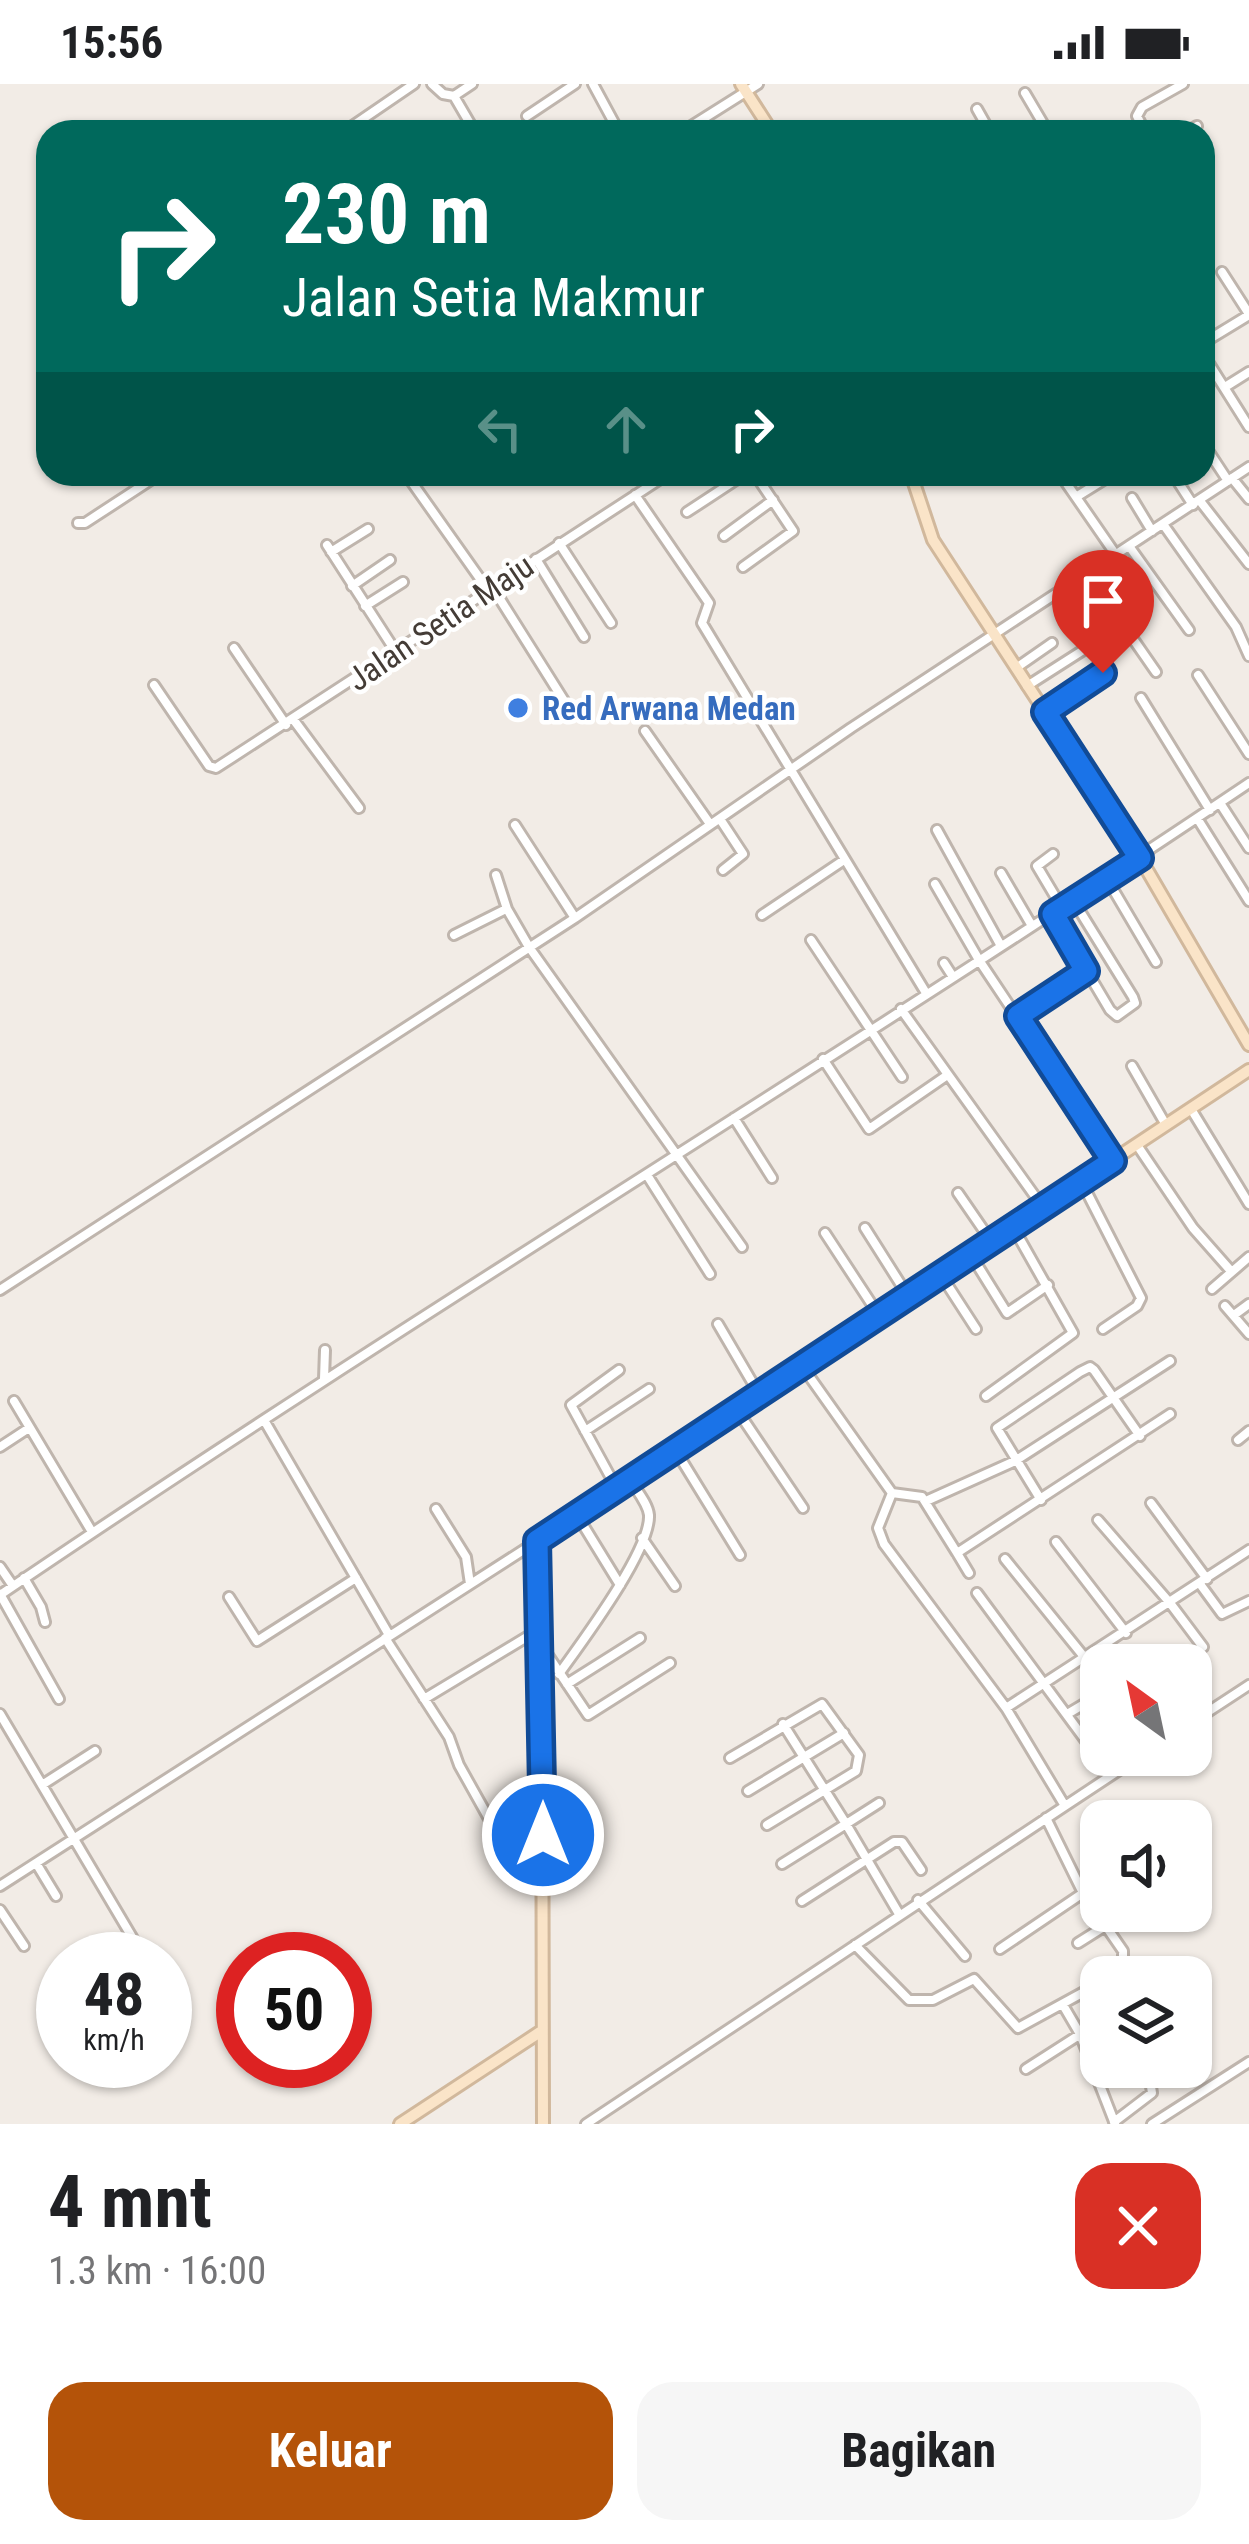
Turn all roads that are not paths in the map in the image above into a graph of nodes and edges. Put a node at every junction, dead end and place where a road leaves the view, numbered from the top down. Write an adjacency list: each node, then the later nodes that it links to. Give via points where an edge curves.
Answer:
1 (413, 84): 13 (street)
2 (432, 84): 10 (street)
3 (472, 84): 10 (street)
4 (575, 84): 12 (street)
5 (593, 84): 15 (street)
6 (758, 84): 8 (street)
7 (1184, 84): 20 (street, via 1142,107)
8 (744, 88): 16 (street); 17 (main road)
9 (1025, 93): 19 (street)
10 (454, 96): 14 (street)
11 (977, 109): 18 (street)
12 (527, 116)
13 (361, 120)
14 (469, 120)
15 (612, 120)
16 (700, 120)
17 (764, 120)
18 (983, 120)
19 (1041, 120)
20 (1139, 120)
21 (1222, 272): 22 (street)
22 (1249, 314): 23 (street)
23 (1215, 336)
24 (1215, 372): 26 (street)
25 (1249, 373): 26 (street)
26 (1225, 387): 27 (street)
27 (1249, 427)
28 (1215, 459): 30 (street)
29 (1249, 467): 30 (street)
30 (1230, 480): 43 (street); 45 (street)
31 (142, 486): 47 (street)
32 (415, 486): 62 (street)
33 (649, 486): 40 (street, Jalan Setia Maju)
34 (727, 486): 46 (street)
35 (763, 486): 44 (street)
36 (915, 486): 66 (main road, via 933,540)
37 (1068, 486): 41 (street)
38 (1094, 486): 41 (street)
39 (1183, 486): 45 (street)
40 (634, 495): 52 (street, Jalan Setia Maju); 85 (street, via 710,603 701,622)
41 (1076, 497): 54 (street)
42 (1132, 498): 50 (street)
43 (1249, 499)
44 (773, 500): 51 (street); 58 (street, via 792,534)
45 (1197, 503): 48 (street); 57 (street)
46 (687, 512)
47 (78, 523)
48 (1163, 524): 50 (street); 72 (street)
49 (368, 529): 61 (street, via 329,549)
50 (1152, 531): 53 (street)
51 (724, 536)
52 (559, 543): 55 (street, Jalan Setia Maju); 64 (street)
53 (1129, 546): 54 (street); 65 (street)
54 (1116, 555): 59 (street)
55 (536, 559): 62 (street, Jalan Setia Maju); 67 (street)
56 (391, 560): 61 (street)
57 (1249, 564)
58 (743, 567)
59 (1088, 574): 66 (street); 75 (street)
60 (403, 582): 63 (street)
61 (352, 586): 63 (street)
62 (491, 589): 71 (street, Jalan Setia Maju); 80 (street)
63 (365, 606): 71 (street)
64 (611, 623)
65 (1189, 630)
66 (995, 635): 73 (main road); 85 (street)
67 (584, 637)
68 (1052, 644): 73 (street)
69 (234, 648): 82 (street)
70 (1085, 649): 78 (street)
71 (396, 652): 82 (street, Jalan Setia Maju)
72 (1249, 656)
73 (1016, 668): 78 (main road)
74 (1103, 673): 81 (street)
75 (1156, 673)
76 (1198, 675): 84 (street)
77 (154, 685): 82 (street, Jalan Setia Maju, via 212,768)
78 (1027, 686): 81 (main road)
79 (1142, 698): 89 (street)
80 (566, 704)
81 (1045, 712): 97 (main road)
82 (290, 722): 88 (street)
83 (645, 731): 92 (street)
84 (1249, 754)
85 (792, 770): 90 (street); 98 (street)
86 (1249, 784): 87 (street)
87 (1220, 802): 89 (street); 95 (street)
88 (359, 808)
89 (1210, 810): 91 (street)
90 (720, 818): 92 (street); 99 (street, via 743,854)
91 (1197, 818): 97 (street); 105 (street)
92 (710, 824): 109 (street)
93 (515, 825): 109 (street)
94 (937, 830): 113 (street)
95 (1249, 848)
96 (1053, 854): 107 (street, via 1036,866)
97 (1140, 858): 102 (street); 124 (main road)
98 (844, 860): 108 (street); 120 (street)
99 (723, 870)
100 (1001, 873): 110 (street)
101 (496, 875): 106 (street)
102 (1107, 880): 104 (street); 116 (street)
103 (935, 884): 115 (street)
104 (1073, 900): 107 (street); 118 (street, via 1135,1003 1114,1014)
105 (1249, 901)
106 (507, 909): 111 (street); 114 (street)
107 (1058, 911): 110 (street); 118 (street)
108 (762, 915)
109 (575, 918): 114 (street)
110 (1032, 926): 113 (street)
111 (454, 935)
112 (811, 940): 123 (street)
113 (1001, 946): 115 (street)
114 (529, 947): 134 (street); 154 (street)
115 (980, 960): 119 (street); 122 (street)
116 (1156, 962)
117 (944, 963): 119 (street)
118 (1086, 971): 122 (street)
119 (953, 977): 120 (street)
120 (926, 993): 121 (street)
121 (901, 1010): 123 (street); 128 (street)
122 (1018, 1016): 135 (street)
123 (871, 1030): 125 (street); 129 (street)
124 (1249, 1046)
125 (824, 1058): 128 (street, via 869,1130); 131 (street)
126 (1132, 1066): 132 (street)
127 (1249, 1070): 130 (main road)
128 (946, 1076): 141 (street)
129 (902, 1077)
130 (1191, 1109): 132 (main road); 140 (street)
131 (734, 1118): 134 (street); 137 (street)
132 (1166, 1125): 133 (main road)
133 (1138, 1145): 135 (main road); 149 (street)
134 (677, 1154): 136 (street); 146 (street)
135 (1113, 1161): 138 (main road)
136 (647, 1174): 150 (street); 168 (street)
137 (772, 1178)
138 (1081, 1181): 141 (main road); 161 (street, via 1141,1299)
139 (958, 1193): 145 (street)
140 (1249, 1204)
141 (1043, 1208): 142 (main road)
142 (1013, 1227): 145 (main road); 152 (street)
143 (865, 1228): 155 (street)
144 (825, 1234): 159 (street)
145 (991, 1241): 147 (main road)
146 (742, 1247)
147 (971, 1255): 151 (main road); 152 (street, via 1007,1312)
148 (1249, 1257): 149 (street)
149 (1230, 1270): 153 (street)
150 (710, 1274)
151 (941, 1276): 155 (main road); 162 (street)
152 (1048, 1286): 171 (street, via 1073,1334)
153 (1212, 1289)
154 (0, 1290)
155 (909, 1298): 159 (main road)
156 (1249, 1304): 158 (street)
157 (1225, 1306): 158 (street)
158 (1234, 1315): 163 (street)
159 (880, 1317): 166 (main road)
160 (718, 1324): 170 (street)
161 (1103, 1329)
162 (976, 1330)
163 (1249, 1334)
164 (325, 1350): 168 (street)
165 (1170, 1361): 172 (street)
166 (802, 1366): 170 (main road); 187 (street)
167 (619, 1370): 178 (street, via 571,1403)
168 (324, 1380): 176 (street)
169 (650, 1389): 178 (street)
170 (760, 1395): 174 (main road)
171 (986, 1396)
172 (1113, 1399): 180 (street); 184 (street); 184 (street, via 1094,1370 1080,1372 1000,1424)
173 (14, 1402): 177 (street)
174 (737, 1410): 183 (main road); 191 (street)
175 (1170, 1414): 180 (street)
176 (264, 1420): 195 (street); 206 (street)
177 (30, 1428): 182 (street); 195 (street)
178 (585, 1431): 186 (street)
179 (1249, 1431): 181 (street)
180 (1140, 1436): 188 (street)
181 (1238, 1440)
182 (0, 1447)
183 (676, 1451): 185 (main road); 201 (street)
184 (1016, 1461): 188 (street); 189 (street)
185 (631, 1481): 186 (main road); 196 (street, via 648,1510)
186 (618, 1490): 193 (main road)
187 (892, 1492): 189 (street); 235 (street, via 878,1528 884,1544)
188 (1041, 1500): 200 (street)
189 (926, 1501): 200 (street)
190 (1151, 1503): 207 (street)
191 (803, 1508)
192 (436, 1509): 208 (street, via 466,1557)
193 (578, 1515): 197 (main road); 210 (street)
194 (1098, 1520): 216 (street)
195 (92, 1532): 205 (street)
196 (642, 1538): 210 (street); 211 (street)
197 (537, 1541): 208 (street); 218 (main road)
198 (1056, 1542): 219 (street)
199 (1249, 1550): 207 (street)
200 (957, 1553): 204 (street)
201 (740, 1555)
202 (1005, 1559): 224 (street)
203 (0, 1567): 209 (street)
204 (969, 1573)
205 (24, 1578): 209 (street); 217 (street)
206 (356, 1578): 214 (street, via 257,1641); 220 (street)
207 (1204, 1581): 215 (street, via 1224,1615); 216 (street)
208 (470, 1584): 220 (street)
209 (13, 1586): 213 (street)
210 (620, 1586): 228 (street)
211 (675, 1586)
212 (976, 1593): 229 (street)
213 (0, 1594): 232 (street)
214 (229, 1597)
215 (1249, 1601)
216 (1170, 1603): 219 (street); 223 (street)
217 (45, 1622)
218 (542, 1628): 225 (main road); 233 (street)
219 (1126, 1633): 222 (street)
220 (387, 1637): 233 (street); 255 (street)
221 (640, 1638): 230 (street)
222 (1108, 1644)
223 (1201, 1644)
224 (1080, 1646)
225 (542, 1647): 228 (street); 254 (main road)
226 (1080, 1662): 229 (street)
227 (670, 1663): 230 (street, via 593,1714)
228 (559, 1675): 230 (street)
229 (1046, 1683): 235 (street); 237 (street)
230 (567, 1684)
231 (1249, 1685): 236 (street)
232 (59, 1699)
233 (424, 1700): 254 (street, via 506,1850)
234 (1080, 1706): 237 (street)
235 (1006, 1708): 250 (street)
236 (1212, 1709)
237 (1069, 1713): 240 (street)
238 (0, 1714): 246 (street)
239 (784, 1724): 241 (street, via 822,1704); 243 (street); 244 (street)
240 (1080, 1730)
241 (844, 1733): 244 (street); 247 (street, via 860,1765)
242 (95, 1751): 246 (street)
243 (730, 1758)
244 (804, 1758): 247 (street); 248 (street)
245 (1110, 1776): 250 (street)
246 (43, 1785): 255 (street)
247 (824, 1789): 252 (street); 253 (street)
248 (748, 1791)
249 (878, 1803): 252 (street)
250 (1065, 1806): 251 (street)
251 (1046, 1818): 261 (street); 264 (street)
252 (846, 1824): 256 (street); 258 (street)
253 (766, 1825)
254 (543, 1835): 277 (main road)
255 (75, 1838): 257 (street); 268 (street)
256 (867, 1858): 259 (street, via 899,1840); 265 (street); 267 (street)
257 (36, 1864): 260 (street); 263 (street)
258 (782, 1864)
259 (921, 1870)
260 (1, 1883)
261 (1080, 1887)
262 (1080, 1895): 273 (street)
263 (56, 1896)
264 (918, 1900): 267 (street); 274 (street)
265 (802, 1901)
266 (0, 1910): 272 (street)
267 (899, 1914): 271 (street)
268 (129, 1932)
269 (1094, 1932): 270 (street)
270 (1078, 1943)
271 (855, 1945): 276 (street, via 917,2003 974,1979 1018,2028); 288 (street)
272 (24, 1946)
273 (1000, 1949)
274 (965, 1956)
275 (1080, 1993): 276 (street)
276 (1062, 2005): 278 (street)
277 (540, 2032): 286 (main road); 287 (main road)
278 (1080, 2034): 280 (street)
279 (1249, 2062): 284 (street)
280 (1026, 2069)
281 (1102, 2088): 285 (street)
282 (1153, 2088): 283 (street)
283 (1146, 2100): 284 (street); 285 (street)
284 (1166, 2114): 289 (street)
285 (1114, 2123)
286 (400, 2124)
287 (543, 2124)
288 (586, 2124)
289 (1152, 2124)

